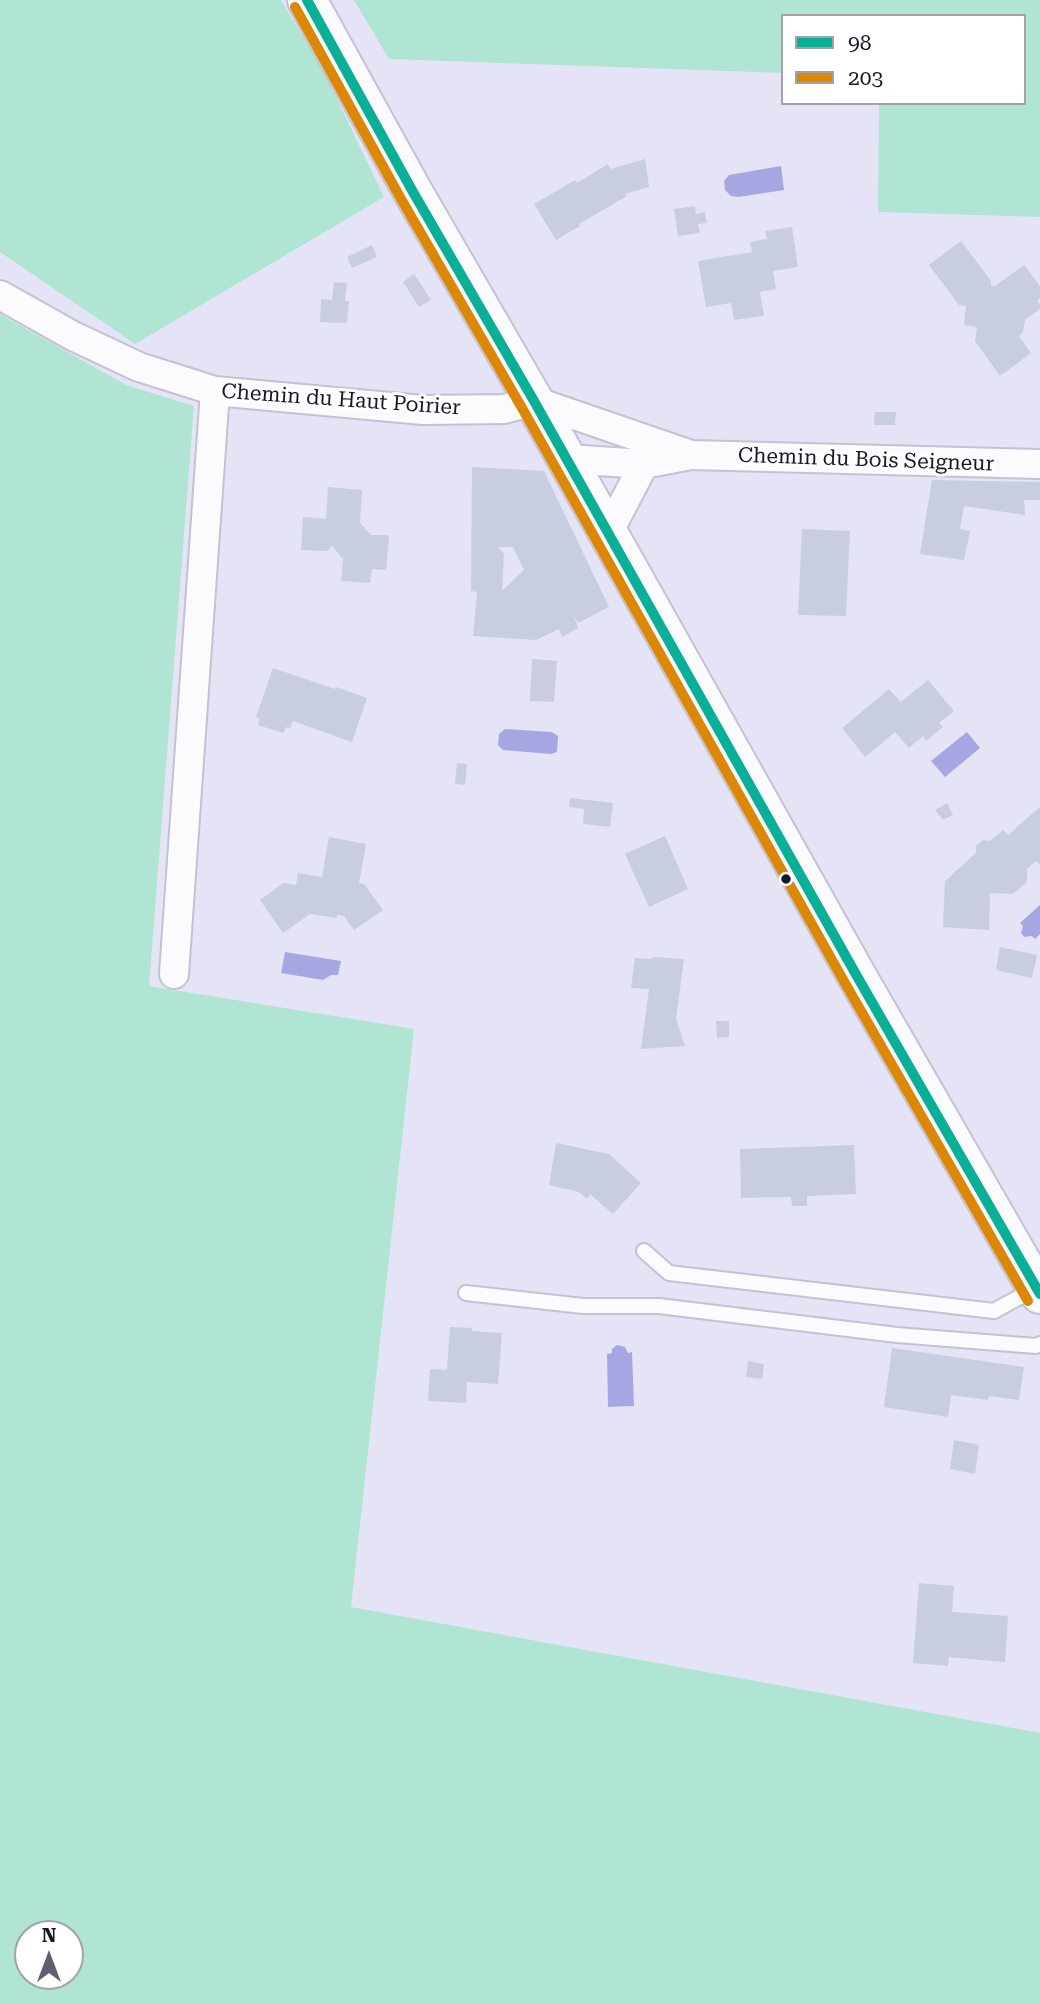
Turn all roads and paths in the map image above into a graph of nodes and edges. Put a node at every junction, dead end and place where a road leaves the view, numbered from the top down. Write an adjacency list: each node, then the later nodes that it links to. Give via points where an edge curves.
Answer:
1 (307, 0): 4 (main road)
2 (0, 295): 3 (street, Chemin du Haut Poirier, via 139,367)
3 (215, 391): 4 (street, Chemin du Haut Poirier, via 423,410 504,409); 10 (street)
4 (534, 401): 5 (street, Chemin du Bois Seigneur); 6 (main road)
5 (691, 455): 7 (street, Chemin du Bois Seigneur); 8 (street, Chemin du Bois Seigneur)
6 (566, 459): 7 (street, Chemin du Bois Seigneur); 9 (main road)
7 (644, 464): 9 (street)
8 (1040, 464)
9 (608, 533): 12 (main road)
10 (174, 974)
11 (644, 1251): 12 (lane, via 669,1273 995,1311)
12 (1038, 1291)
13 (466, 1293): 14 (lane, via 583,1306 659,1306 897,1335)
14 (1040, 1344)

